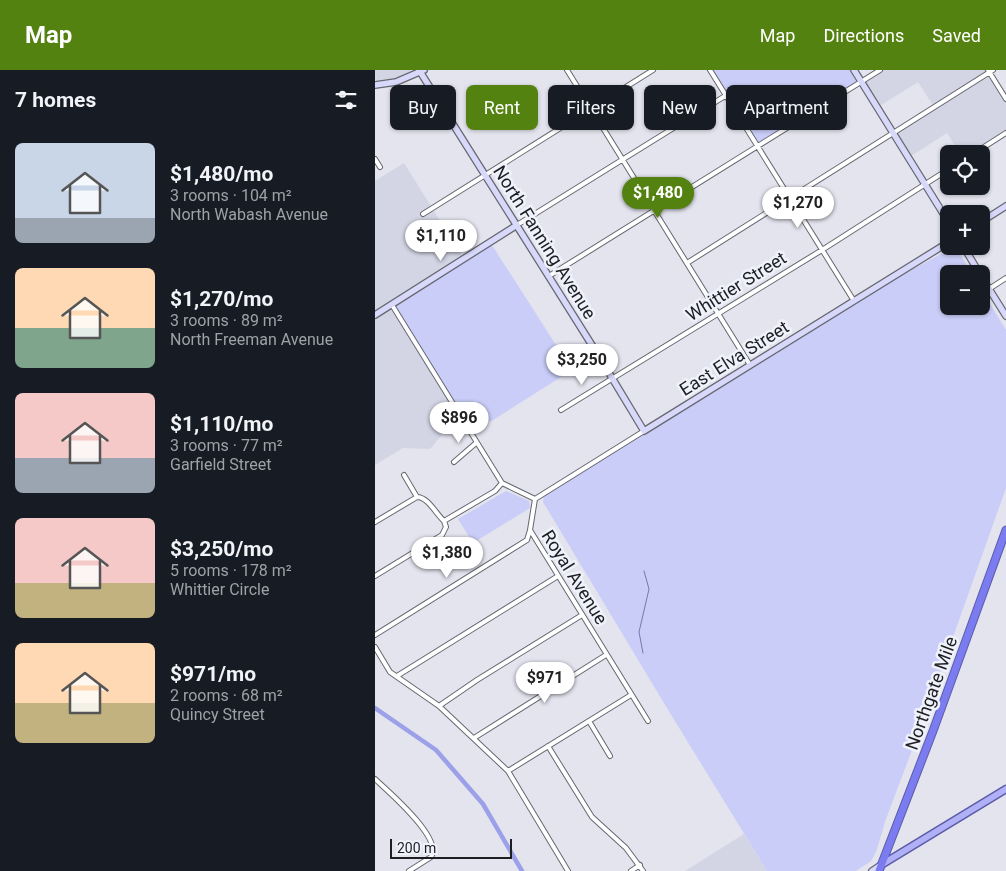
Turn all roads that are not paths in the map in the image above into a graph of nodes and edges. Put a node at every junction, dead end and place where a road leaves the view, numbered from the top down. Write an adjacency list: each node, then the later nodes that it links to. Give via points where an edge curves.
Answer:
1 (567, 70): 10 (street)
2 (653, 70): 11 (street)
3 (710, 70): 12 (street)
4 (854, 70): 8 (street)
5 (880, 70): 8 (street)
6 (421, 71): 9 (street, via 396,82); 23 (street, North Fanning Avenue)
7 (990, 71): 13 (street); 16 (street)
8 (861, 82): 16 (street); 19 (street)
9 (375, 85)
10 (576, 85)
11 (629, 85)
12 (725, 96): 19 (street); 21 (street)
13 (1006, 99)
14 (557, 130): 23 (street)
15 (604, 130): 21 (street)
16 (893, 132): 25 (street); 26 (street)
17 (1006, 133): 18 (street)
18 (987, 145)
19 (758, 146): 26 (street); 29 (street)
20 (375, 159): 22 (street)
21 (623, 159): 29 (street); 32 (street)
22 (380, 168)
23 (485, 175): 30 (street); 32 (street, North Fanning Avenue)
24 (940, 175): 25 (street, Whittier Street)
25 (925, 184): 28 (street); 34 (street, Whittier Street)
26 (789, 198): 34 (street); 35 (street)
27 (1006, 206): 31 (street)
28 (940, 208)
29 (655, 210): 35 (street); 36 (street)
30 (423, 214)
31 (990, 216)
32 (517, 225): 36 (street, North Fanning Avenue); 41 (street)
33 (940, 248): 40 (street, East Elva Street)
34 (822, 250): 40 (street); 42 (street, Whittier Street)
35 (687, 263): 42 (street)
36 (549, 276): 46 (street, North Fanning Avenue)
37 (1006, 278): 38 (street)
38 (990, 288)
39 (990, 291): 44 (street)
40 (854, 301): 45 (street, East Elva Street)
41 (392, 305): 43 (street); 49 (street)
42 (718, 313): 45 (street); 46 (street, Whittier Street)
43 (375, 315)
44 (1006, 316)
45 (750, 365): 48 (street, East Elva Street)
46 (613, 378): 47 (street, Whittier Street); 48 (street, North Fanning Avenue)
47 (561, 410)
48 (644, 431): 54 (street, East Elva Street)
49 (477, 443): 50 (street); 52 (street)
50 (454, 462)
51 (404, 475): 53 (street)
52 (502, 483): 54 (street); 55 (street, via 495,491)
53 (417, 496): 55 (street, via 426,499); 56 (street)
54 (535, 499): 57 (street, Royal Avenue)
55 (444, 521): 59 (street, via 446,526 442,535)
56 (375, 522)
57 (530, 530): 60 (street, Royal Avenue); 62 (street, via 527,540)
58 (1006, 530): 77 (highway, Northgate Mile)
59 (375, 576)
60 (558, 576): 61 (street, Royal Avenue); 65 (street)
61 (582, 615): 64 (street, Royal Avenue); 67 (street)
62 (375, 635)
63 (375, 647): 65 (street, via 390,672)
64 (606, 655): 66 (street, Royal Avenue); 70 (street)
65 (397, 676): 67 (street)
66 (631, 695): 68 (street); 69 (street, Royal Avenue)
67 (439, 706): 70 (street)
68 (589, 721): 71 (street); 72 (street)
69 (647, 721)
70 (475, 738): 73 (street)
71 (548, 746): 73 (street); 76 (street, via 592,816 627,848)
72 (611, 756)
73 (507, 771): 79 (street)
74 (375, 779): 78 (street, via 413,814 433,846 431,857)
75 (1006, 789): 77 (main road)
76 (640, 866): 80 (street); 81 (street)
77 (880, 868): 82 (street)
78 (409, 871)
79 (568, 871)
80 (631, 871)
81 (643, 871)
82 (872, 871)

